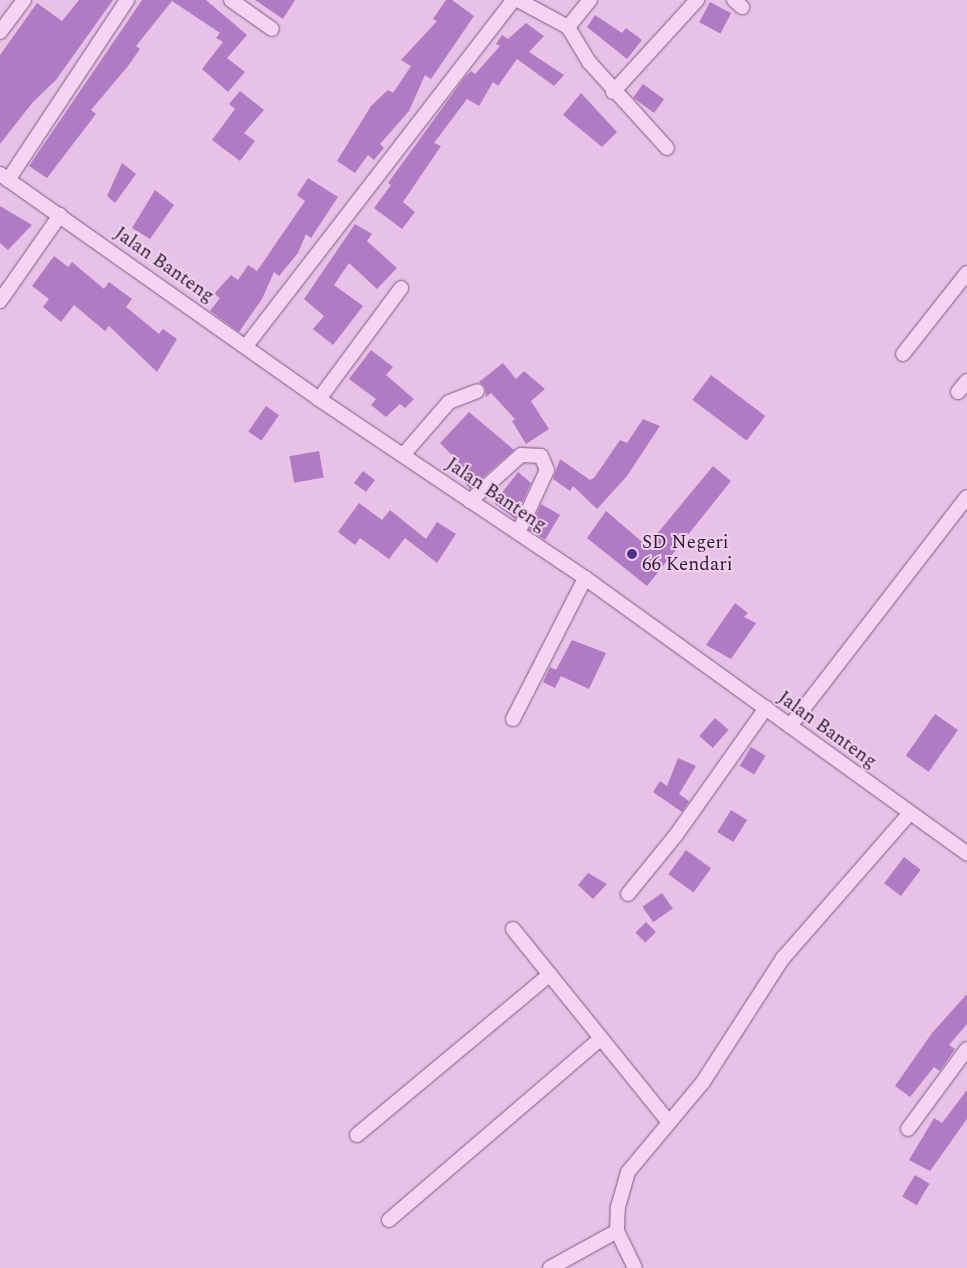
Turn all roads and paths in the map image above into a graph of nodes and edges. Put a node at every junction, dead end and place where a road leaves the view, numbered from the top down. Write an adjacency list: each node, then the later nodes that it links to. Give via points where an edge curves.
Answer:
1 (24, 0): 10 (street)
2 (127, 0): 13 (street)
3 (513, 0): 18 (street)
4 (518, 0): 8 (street)
5 (590, 0): 8 (street)
6 (697, 0): 11 (street)
7 (233, 1): 9 (street)
8 (568, 27): 11 (street)
9 (272, 29)
10 (0, 32)
11 (614, 92): 12 (street)
12 (668, 148)
13 (4, 177): 14 (street, Jalan Banteng)
14 (60, 215): 17 (street); 18 (street, Jalan Banteng)
15 (967, 273): 19 (street)
16 (401, 288): 23 (street)
17 (0, 301)
18 (246, 346): 23 (street, Jalan Banteng)
19 (903, 354)
20 (967, 381): 22 (street)
21 (477, 391): 24 (street, via 449,402)
22 (958, 392)
23 (319, 400): 24 (street, Jalan Banteng)
24 (403, 455): 26 (street, Jalan Banteng)
25 (967, 498): 31 (street)
26 (470, 501): 27 (street, Jalan Banteng); 27 (street, via 520,455 541,456 547,470)
27 (518, 533): 28 (street, Jalan Banteng)
28 (585, 578): 29 (street, Jalan Banteng); 30 (street)
29 (766, 708): 31 (street, Jalan Banteng); 34 (street, via 676,835)
30 (513, 719)
31 (790, 726): 32 (street, Jalan Banteng)
32 (909, 814): 33 (street, Jalan Banteng); 39 (street, via 783,958 703,1082)
33 (967, 854)
34 (628, 894)
35 (513, 928): 36 (street)
36 (550, 974): 37 (street); 41 (street)
37 (601, 1038): 39 (street); 42 (street)
38 (967, 1049): 40 (street)
39 (669, 1122): 43 (street, via 628,1172 618,1207)
40 (908, 1129)
41 (358, 1135)
42 (389, 1220)
43 (617, 1231): 44 (street); 45 (street)
44 (550, 1268)
45 (635, 1268)

